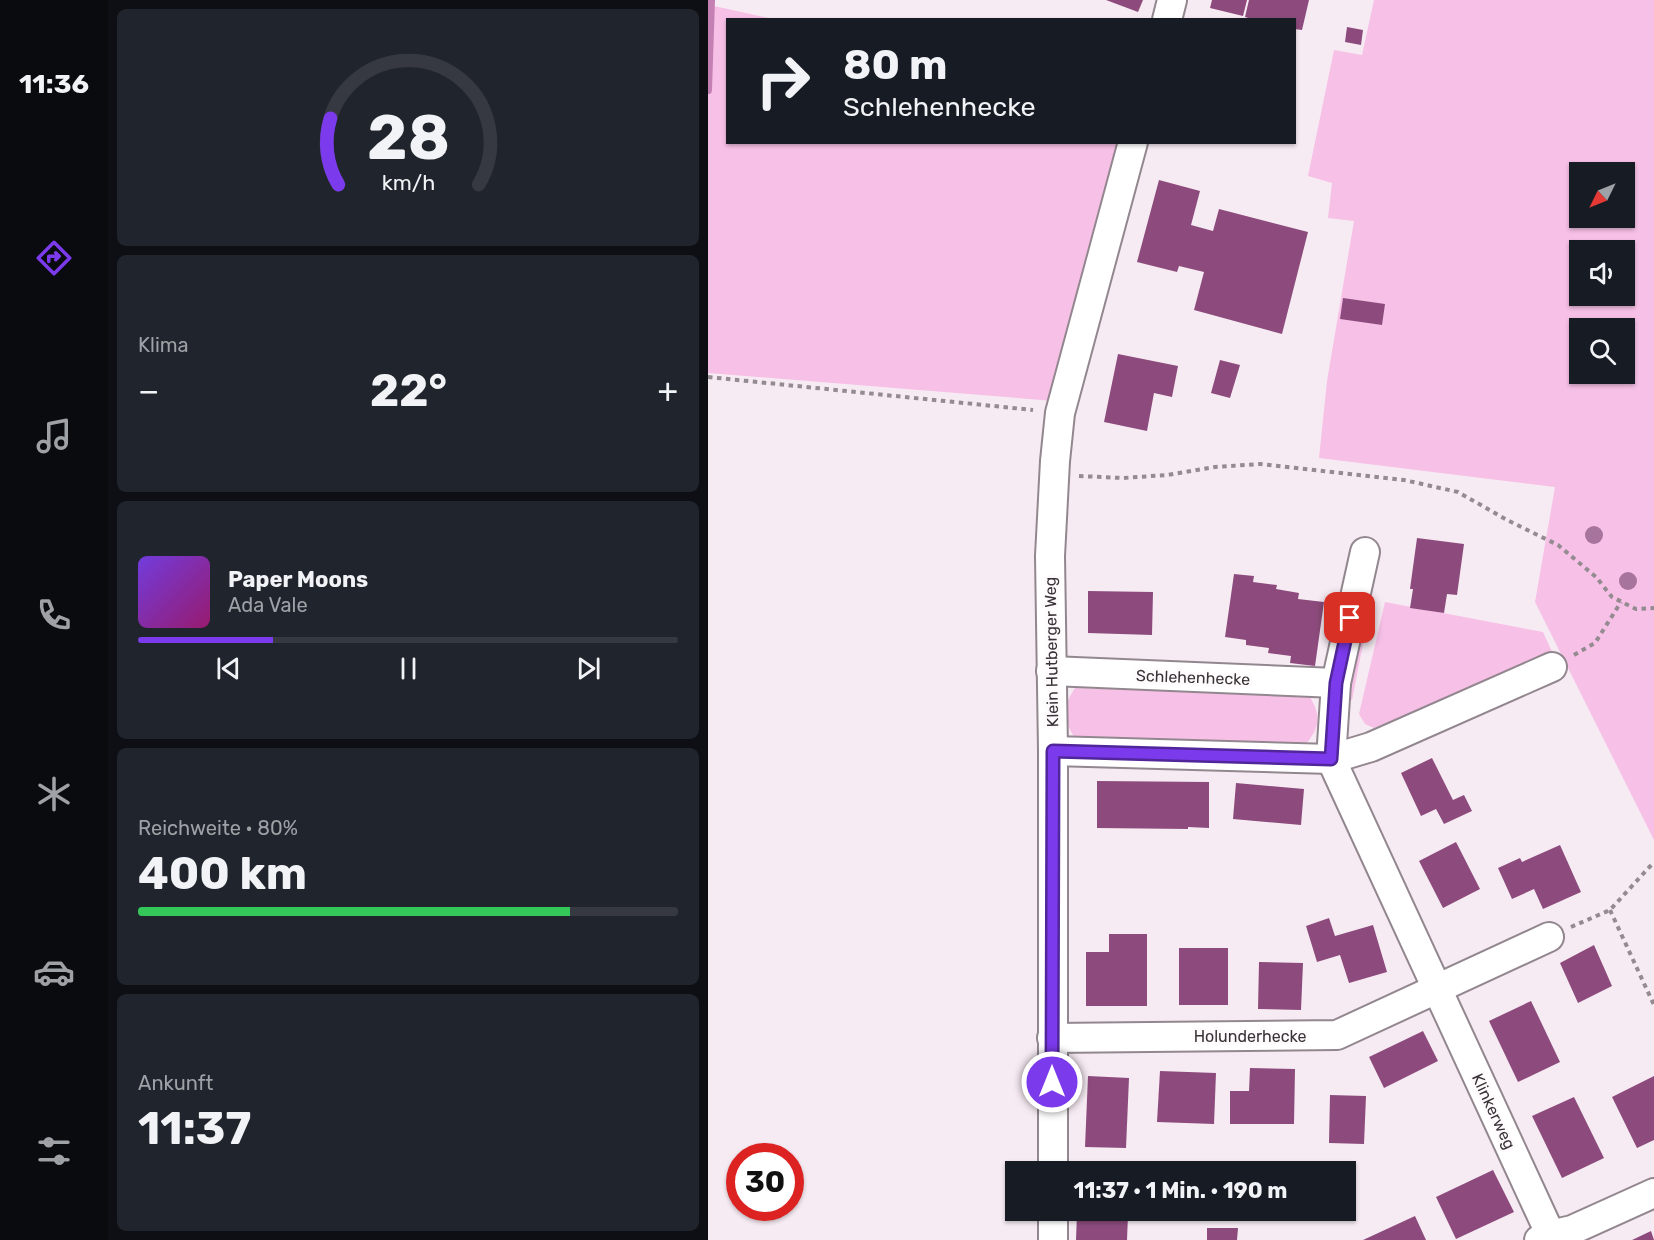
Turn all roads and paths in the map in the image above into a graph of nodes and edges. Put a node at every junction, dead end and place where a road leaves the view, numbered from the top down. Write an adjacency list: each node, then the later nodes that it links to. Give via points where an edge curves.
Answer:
1 (1172, 0): 2 (street)
2 (1168, 18)
3 (1132, 144): 5 (street, Klein Hutberger Weg)
4 (708, 377): 5 (path)
5 (1060, 413): 6 (street, Klein Hutberger Weg)
6 (1054, 474): 8 (path, via 1123,478 1260,464 1404,480 1458,492 1558,545); 11 (street, Klein Hutberger Weg)
7 (1365, 552): 12 (street, Klinkerweg)
8 (1622, 602): 9 (path, via 1636,609); 10 (path, via 1595,643)
9 (1654, 608)
10 (1552, 667): 14 (street, via 1371,747)
11 (1051, 671): 12 (street, Schlehenhecke); 13 (street, Klein Hutberger Weg)
12 (1336, 683): 14 (street, Klinkerweg)
13 (1053, 751): 14 (street); 20 (street, Klein Hutberger Weg)
14 (1331, 759): 18 (street, Klinkerweg)
15 (1654, 862): 16 (path)
16 (1610, 910): 17 (path); 19 (path)
17 (1549, 937): 18 (street)
18 (1437, 988): 20 (street, Holunderhecke, via 1337,1035); 24 (street, Klinkerweg)
19 (1654, 1005)
20 (1052, 1038): 21 (street, Klein Hutberger Weg)
21 (1053, 1161)
22 (1654, 1193): 24 (street, Klinkerweg)
23 (1053, 1221): 25 (street)
24 (1547, 1238)
25 (1053, 1240)

